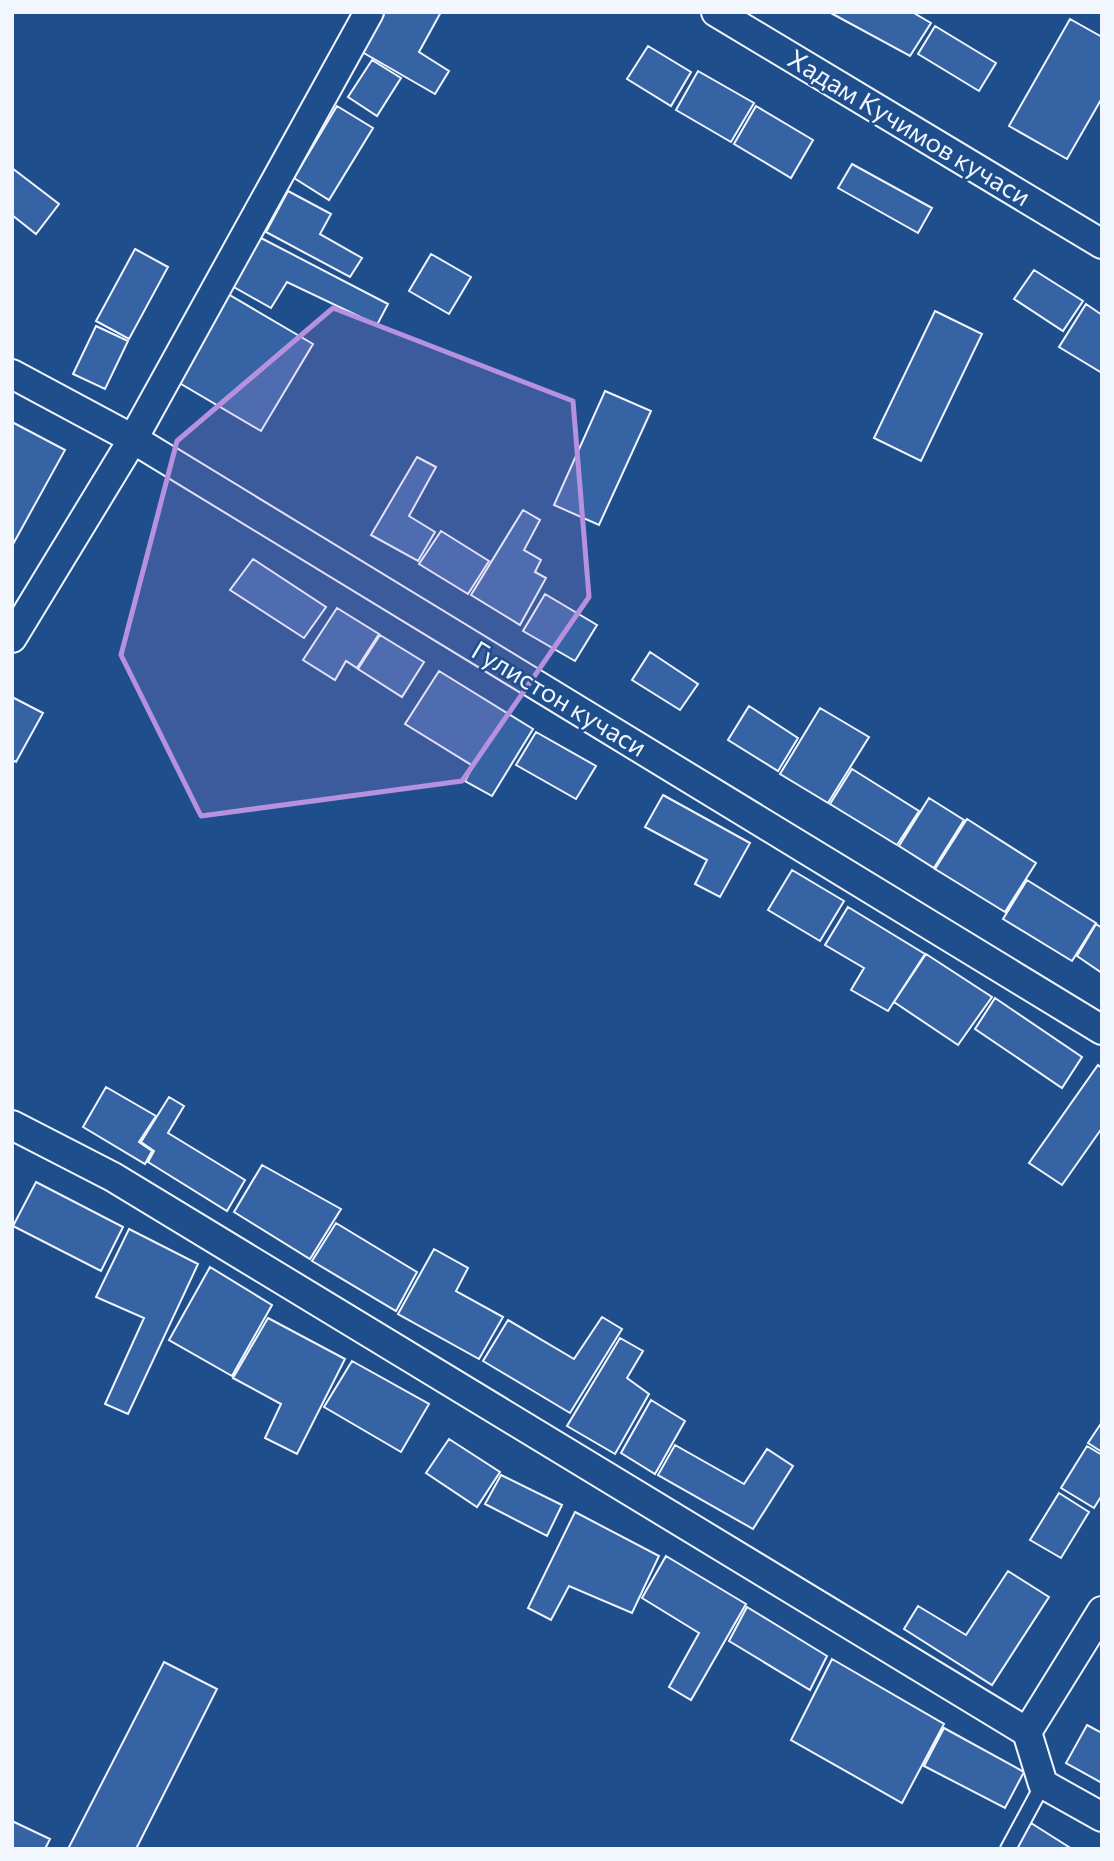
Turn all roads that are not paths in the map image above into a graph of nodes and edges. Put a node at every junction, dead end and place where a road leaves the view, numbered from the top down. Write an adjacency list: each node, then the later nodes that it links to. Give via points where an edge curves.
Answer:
1 (369, 12): 5 (street)
2 (716, 12): 3 (street, Хадам Кучимов кучаси)
3 (1102, 244)
4 (12, 374): 5 (street, Гулистон кучаси)
5 (133, 439): 6 (street); 7 (street, Гулистон кучаси)
6 (12, 638)
7 (1102, 1030)
8 (12, 1125): 10 (street, via 113,1177)
9 (1102, 1611): 10 (street)
10 (1027, 1732): 11 (street)
11 (1044, 1784): 12 (street); 13 (lane)
12 (1102, 1817)
13 (1008, 1849)

